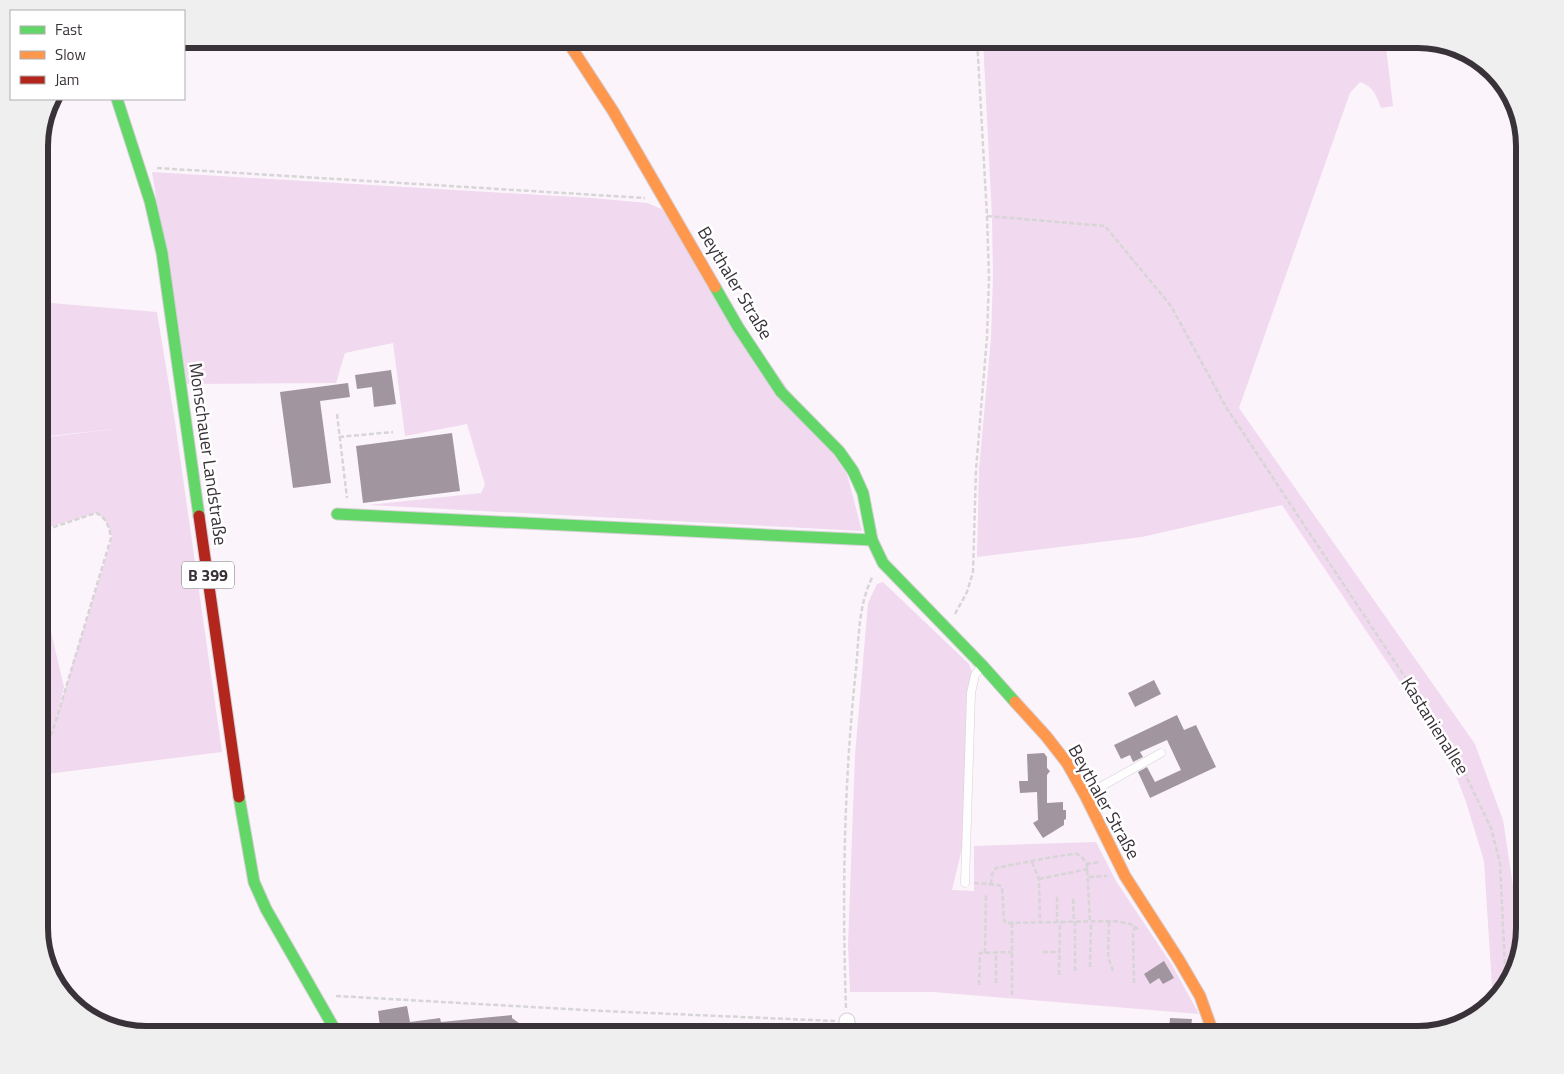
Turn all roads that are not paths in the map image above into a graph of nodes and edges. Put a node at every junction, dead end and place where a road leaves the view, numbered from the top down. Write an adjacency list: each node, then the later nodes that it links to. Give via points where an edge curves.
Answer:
1 (572, 48): 4 (street, Beythaler Straße, via 613,111 738,327 781,392 839,451 853,471 863,494)
2 (117, 100): 9 (street, Monschauer Landstraße / B 399, via 150,201 162,253 254,882)
3 (337, 514): 4 (street)
4 (872, 540): 5 (street, Beythaler Straße, via 883,563)
5 (982, 665): 7 (street, Beythaler Straße, via 1067,763); 8 (lane, via 975,675 971,693)
6 (1161, 753): 7 (lane)
7 (1085, 795): 10 (street, Beythaler Straße, via 1125,876 1200,996)
8 (965, 883)
9 (333, 1026)
10 (1211, 1026)

